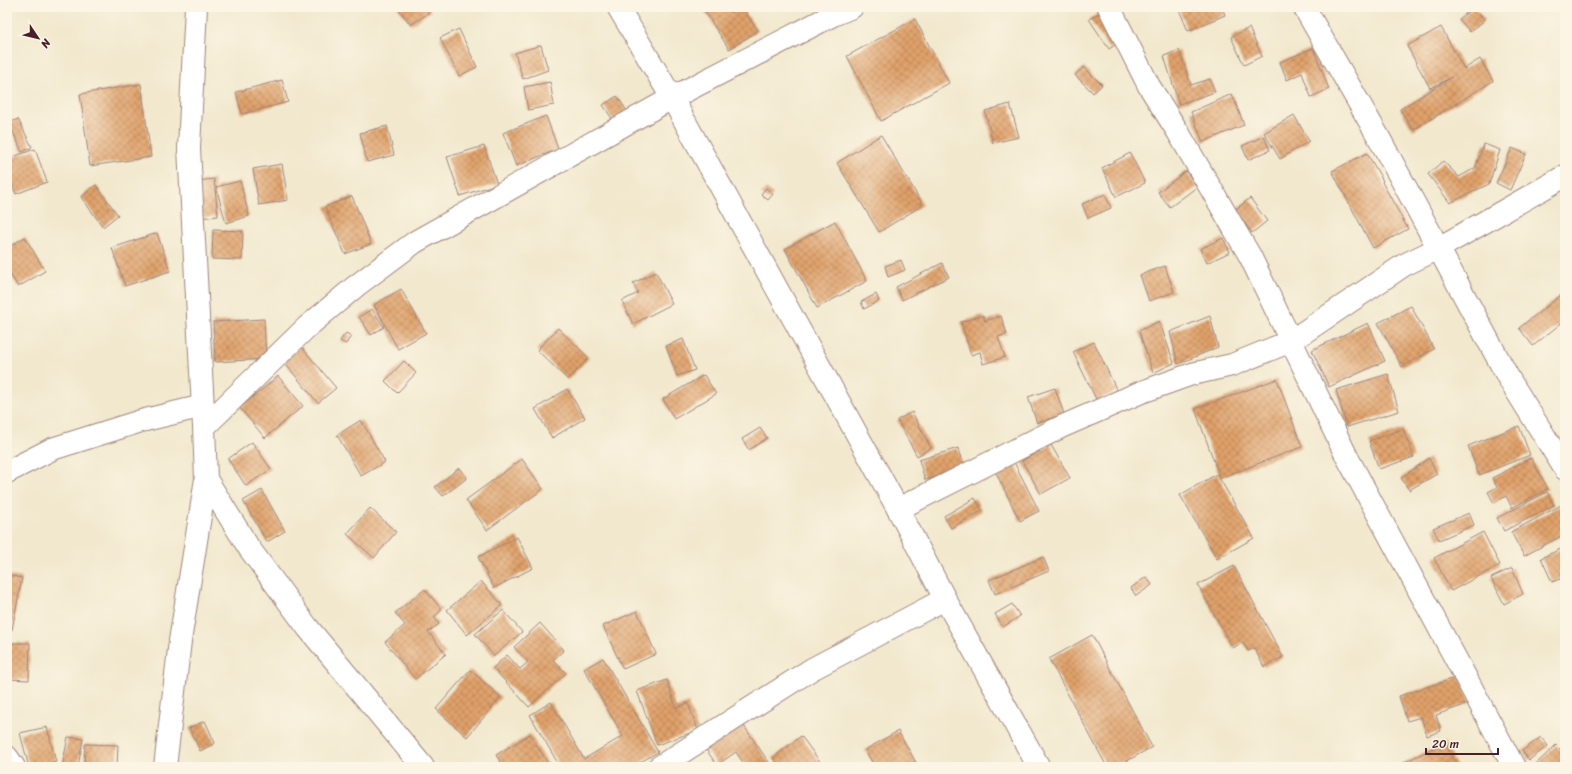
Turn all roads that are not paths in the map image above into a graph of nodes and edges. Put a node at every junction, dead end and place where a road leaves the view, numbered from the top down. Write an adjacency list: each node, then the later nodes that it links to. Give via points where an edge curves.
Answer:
1 (196, 7): 10 (street, via 189,148)
2 (618, 7): 6 (street)
3 (852, 7): 6 (street)
4 (1109, 7): 9 (street, via 1149,86 1250,256)
5 (1304, 7): 8 (street)
6 (672, 98): 10 (street, via 415,242 356,286); 14 (street)
7 (1565, 176): 8 (street)
8 (1439, 248): 9 (street, via 1404,265); 11 (street, via 1509,379)
9 (1292, 341): 14 (street, via 1232,365 1192,374 1061,427); 22 (street, via 1346,455)
10 (204, 417): 12 (street, via 142,421 52,449); 13 (street)
11 (1565, 469)
12 (7, 472)
13 (206, 479): 18 (street, via 180,641); 19 (street, via 249,548 308,628)
14 (898, 509): 15 (street)
15 (945, 599): 20 (street, via 812,669); 21 (street)
16 (7, 758): 17 (street)
17 (14, 767)
18 (165, 767)
19 (424, 767)
20 (659, 767)
21 (1039, 767)
22 (1514, 767)

